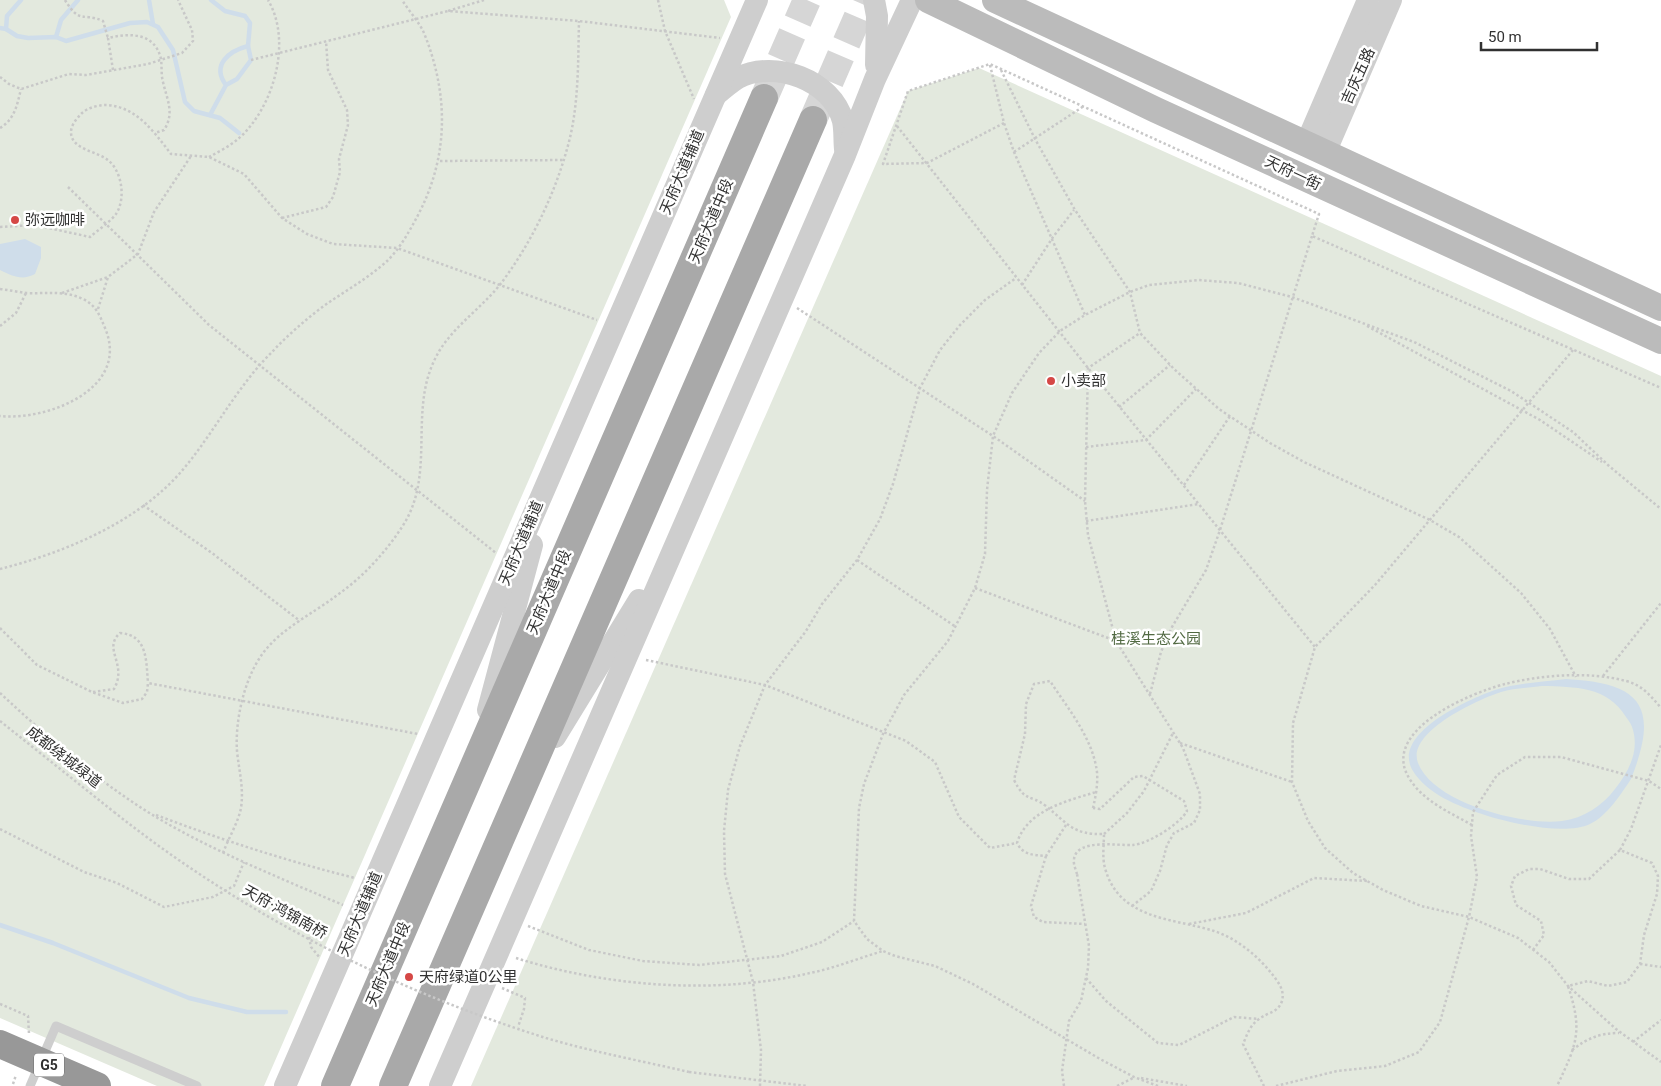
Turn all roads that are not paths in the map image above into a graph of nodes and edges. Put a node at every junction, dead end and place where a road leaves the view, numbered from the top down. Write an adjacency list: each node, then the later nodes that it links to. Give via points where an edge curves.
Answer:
1 (757, 0): 9 (street, 天府大道辅道)
2 (874, 0): 8 (street, via 878,16)
3 (912, 0): 8 (street)
4 (928, 0): 15 (main road, 天府一街, via 1156,110)
5 (995, 0): 12 (main road)
6 (1368, 0): 12 (street, 吉庆五路)
7 (1391, 0): 12 (street, 吉庆五路)
8 (875, 79): 13 (street)
9 (716, 95): 13 (street, via 738,78 769,71 795,76 819,86 835,101 843,122); 16 (street, 天府大道辅道)
10 (764, 98): 18 (main road, 天府大道中段)
11 (813, 120): 19 (main road)
12 (1315, 148): 14 (main road)
13 (845, 154): 17 (street)
14 (1661, 308)
15 (1661, 341)
16 (552, 472): 18 (street); 24 (street, 天府大道辅道)
17 (681, 531): 19 (street); 27 (street)
18 (472, 771): 25 (main road, 天府大道中段)
19 (521, 793): 26 (main road)
20 (0, 1044): 22 (highway, G5, bridge)
21 (30, 1086): 23 (lane, via 56,1026)
22 (97, 1086)
23 (198, 1086)
24 (285, 1086)
25 (335, 1086)
26 (393, 1086)
27 (440, 1086)

